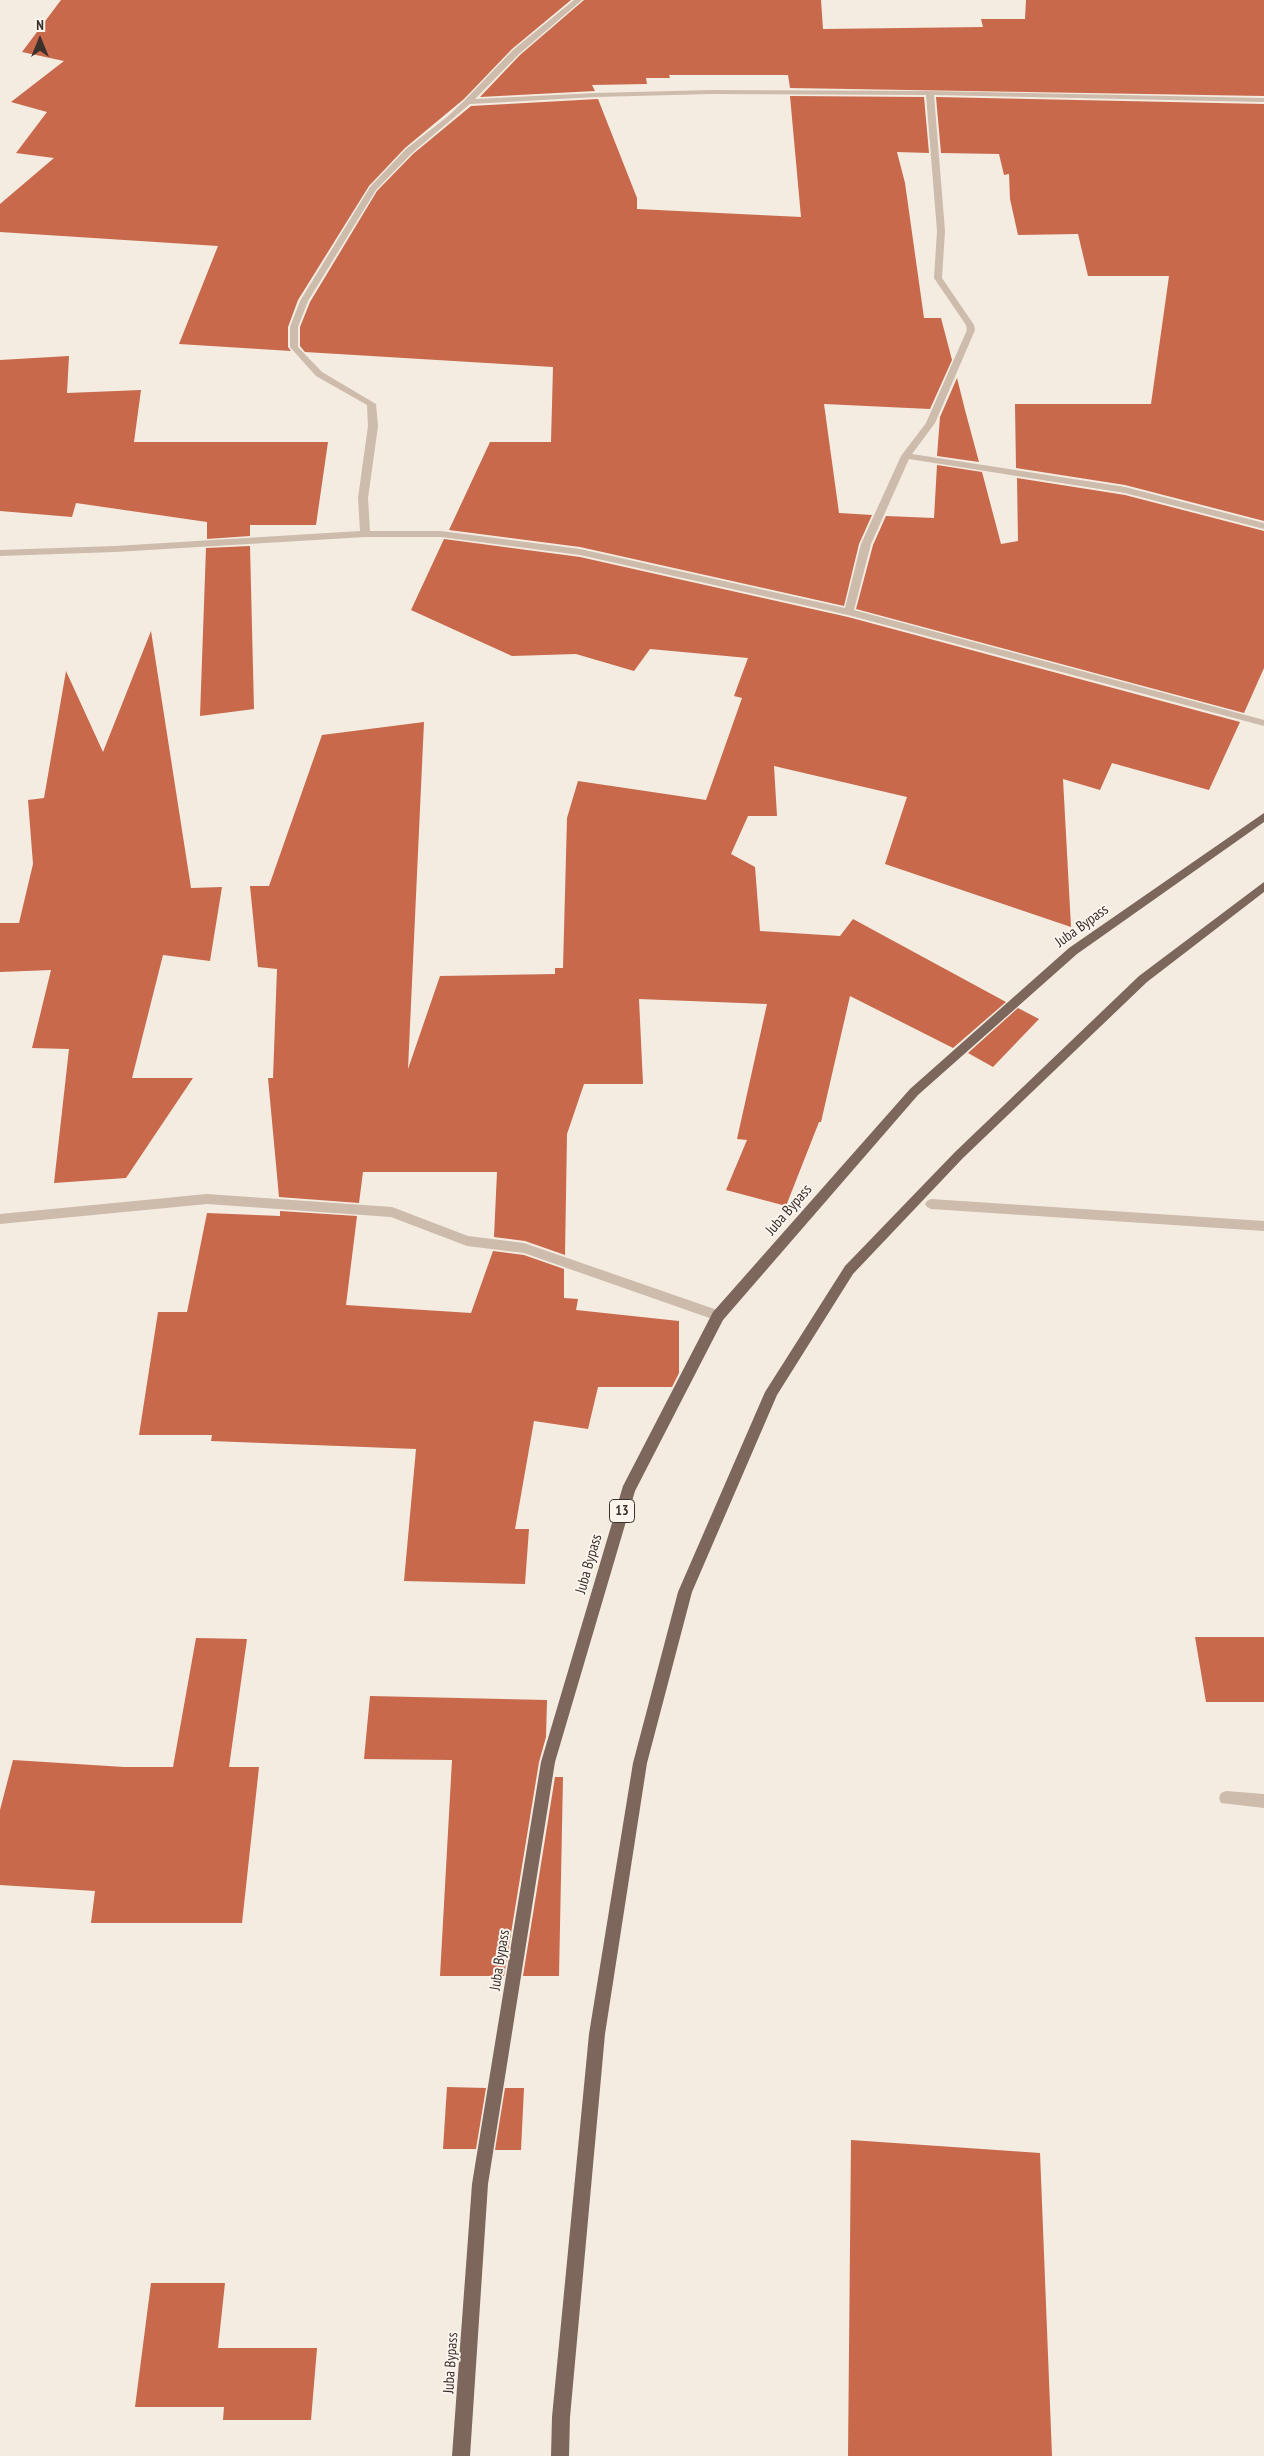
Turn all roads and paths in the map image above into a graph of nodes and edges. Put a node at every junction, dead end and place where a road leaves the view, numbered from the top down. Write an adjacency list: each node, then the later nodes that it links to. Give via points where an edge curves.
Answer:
1 (578, 0): 4 (street, via 516,52)
2 (930, 93): 3 (street); 4 (street, via 711,92); 5 (street, via 941,231 938,278 970,325 970,330 930,423)
3 (1264, 100)
4 (468, 102): 7 (street, via 409,151 373,189 304,301 294,327 294,347 319,374 371,404 373,426 363,498)
5 (906, 456): 6 (street, via 1125,490); 9 (street, via 866,544)
6 (1264, 526)
7 (365, 534): 8 (street); 9 (street, via 441,534 580,552)
8 (0, 553)
9 (849, 612): 10 (street)
10 (1264, 723)
11 (1264, 817): 16 (main road, Juba Bypass / 13, via 1073,951 914,1092)
12 (1264, 886): 20 (main road, via 1143,980 959,1155 849,1270 772,1392 685,1592 640,1764 597,2034)
13 (931, 1204): 15 (street)
14 (0, 1219): 16 (street, via 207,1199 392,1212 467,1241 524,1248)
15 (1264, 1226)
16 (718, 1316): 19 (main road, Juba Bypass / 13, via 628,1490 548,1762 480,2184)
17 (1226, 1798): 18 (street)
18 (1264, 1800)
19 (460, 2456)
20 (560, 2456)

